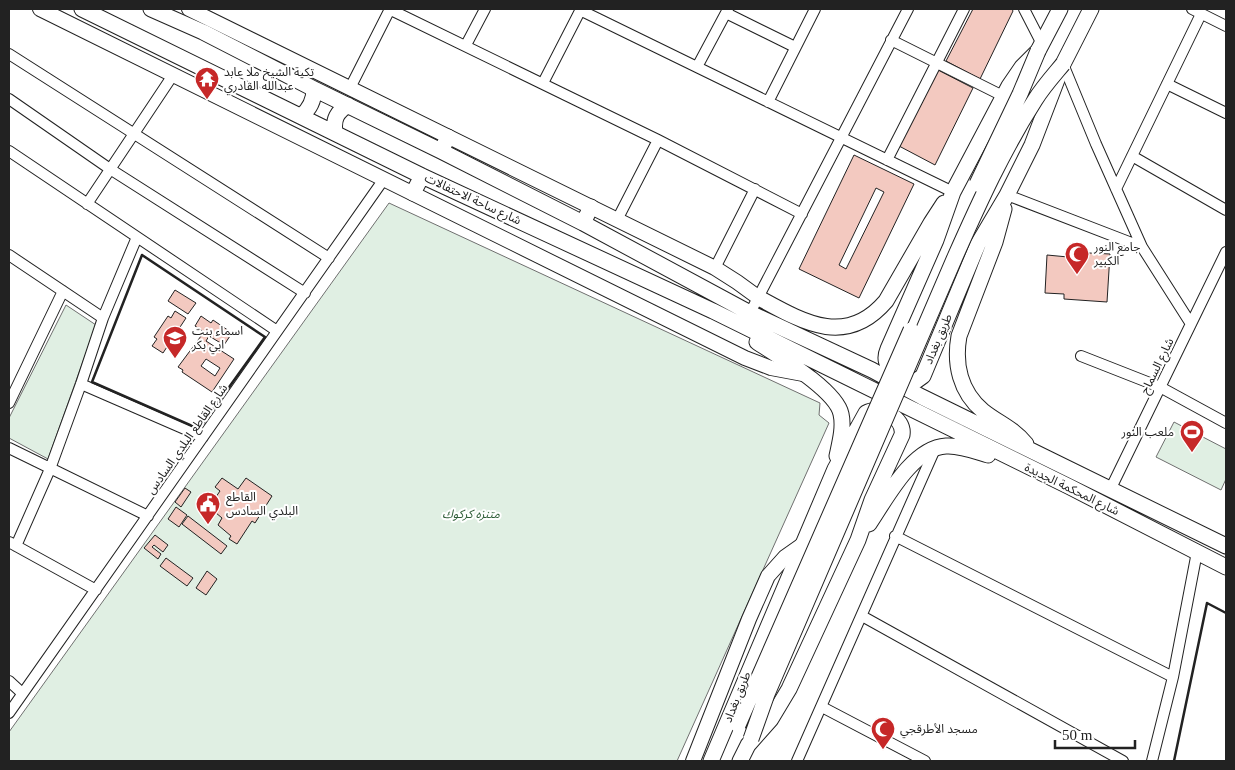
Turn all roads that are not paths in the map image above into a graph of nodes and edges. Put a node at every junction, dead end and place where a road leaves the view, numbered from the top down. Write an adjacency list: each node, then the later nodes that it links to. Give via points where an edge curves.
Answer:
1 (40, 9): 26 (main road)
2 (82, 9): 36 (main road, شارع ساحة الاحتفالات)
3 (151, 9): 30 (main road)
4 (189, 9): 16 (main road)
5 (390, 9): 19 (street); 29 (street)
6 (485, 9): 19 (street)
7 (580, 9): 25 (street); 27 (street)
8 (815, 9): 20 (street)
9 (908, 9): 18 (street)
10 (964, 9): 23 (street)
11 (1024, 9): 21 (street)
12 (1060, 9): 21 (main road, طريق بغداد)
13 (1091, 9): 24 (main road, طريق بغداد)
14 (727, 11): 20 (street); 25 (street)
15 (1197, 11): 17 (street); 28 (street)
16 (203, 12): 29 (main road)
17 (1226, 26)
18 (891, 40): 23 (street); 40 (street)
19 (466, 46): 27 (street)
20 (795, 47): 33 (street)
21 (1040, 47): 31 (main road, طريق بغداد); 106 (main road, bridge, via 925,297 738,725)
22 (9, 54): 38 (street)
23 (937, 63): 31 (street); 45 (street)
24 (1063, 64): 50 (street); 53 (main road, طريق بغداد, via 1032,145); 104 (main road, bridge, via 1036,99 983,194 767,694)
25 (697, 67): 33 (street)
26 (173, 75): 38 (street); 48 (main road)
27 (543, 83): 41 (street)
28 (1167, 84): 35 (street); 44 (street)
29 (350, 88): 39 (main road)
30 (314, 89): 34 (main road); 36 (main road, via 311,105)
31 (1003, 96): 51 (main road, طريق بغداد)
32 (9, 99): 46 (street)
33 (768, 102): 40 (street)
34 (348, 105): 37 (main road, via 336,116); 43 (main road)
35 (1226, 113)
36 (301, 116): 37 (main road, شارع ساحة الاحتفالات)
37 (335, 132): 47 (main road, شارع ساحة الاحتفالات)
38 (133, 133): 46 (street); 64 (street)
39 (448, 137): 43 (main road); 55 (main road)
40 (841, 138): 45 (street); 57 (street)
41 (658, 140): 49 (street); 58 (street)
42 (9, 151): 54 (street)
43 (441, 151): 59 (main road)
44 (1132, 156): 50 (street); 56 (street)
45 (887, 160): 51 (street)
46 (110, 169): 54 (street); 67 (street)
47 (422, 176): 52 (main road); 69 (main road, شارع ساحة الاحتفالات)
48 (384, 179): 52 (main road); 64 (street, شارع القاطع البلدي السادس)
49 (755, 189): 57 (street); 65 (street)
50 (1116, 189): 61 (street)
51 (953, 192): 53 (main road, طريق بغداد, via 936,240 886,354 885,360 890,369 912,382 923,376 978,244); 68 (main road, via 931,222 886,301 866,319 839,327 824,327 794,317)
52 (413, 193): 75 (main road, via 744,358 771,368)
53 (1007, 195): 61 (street); 84 (main road, via 995,242 959,336 958,365 973,401 1009,427)
54 (87, 204): 60 (street)
55 (591, 207): 58 (main road); 59 (main road)
56 (1226, 210)
57 (802, 214): 68 (street)
58 (617, 220): 65 (main road)
59 (583, 223): 70 (main road)
60 (137, 237): 71 (street); 73 (street)
61 (1142, 247): 72 (street)
62 (1226, 252): 72 (street, شارع السماح)
63 (9, 255): 66 (street)
64 (328, 258): 67 (street, شارع القاطع البلدي السادس)
65 (715, 268): 68 (main road)
66 (62, 291): 71 (street); 79 (street)
67 (305, 293): 73 (street, شارع القاطع البلدي السادس)
68 (759, 298): 70 (street)
69 (713, 312): 75 (main road); 78 (main road, شارع ساحة الاحتفالات)
70 (750, 312): 84 (main road, شارع المحكمة الجديدة)
71 (103, 318): 76 (street)
72 (1191, 324): 77 (street, شارع السماح)
73 (277, 331): 81 (street, شارع القاطع البلدي السادس)
74 (1081, 356): 77 (street)
75 (803, 374): 87 (main road, via 832,398 841,413)
76 (81, 384): 81 (street); 86 (street)
77 (1160, 387): 80 (street); 88 (street, شارع السماح)
78 (866, 388): 85 (main road, شارع المحكمة الجديدة)
79 (9, 404)
80 (1226, 423)
81 (203, 437): 89 (street, شارع القاطع البلدي السادس)
82 (936, 447): 85 (main road, via 953,446); 90 (street); 91 (main road, via 910,466)
83 (9, 448): 86 (street)
84 (1031, 451): 88 (main road, شارع المحكمة الجديدة)
85 (1024, 465): 95 (main road, شارع المحكمة الجديدة)
86 (50, 469): 89 (street); 92 (street)
87 (835, 469): 91 (main road, طريق بغداد, via 866,413 878,411 900,422 902,435 872,500); 93 (main road, طريق بغداد)
88 (1110, 490): 94 (main road, شارع المحكمة الجديدة)
89 (148, 516): 97 (street, شارع القاطع البلدي السادس)
90 (895, 536): 98 (street); 99 (street)
91 (858, 540): 104 (main road, طريق بغداد, via 789,690 771,719)
92 (12, 544): 97 (street)
93 (802, 545): 105 (main road, via 785,556 768,576); 106 (main road, طريق بغداد)
94 (1226, 546)
95 (1197, 552): 96 (main road, شارع المحكمة الجديدة); 99 (street)
96 (1226, 567)
97 (96, 590): 101 (street, شارع القاطع البلدي السادس)
98 (862, 616): 102 (street); 110 (street)
99 (1173, 677): 111 (street)
100 (9, 681): 101 (street)
101 (22, 693): 103 (street, شارع القاطع البلدي السادس)
102 (822, 707): 108 (street); 109 (street)
103 (9, 713)
104 (752, 739): 107 (main road, طريق بغداد)
105 (693, 761)
106 (712, 761)
107 (740, 761)
108 (797, 761)
109 (925, 761)
110 (1123, 761)
111 (1152, 761)

